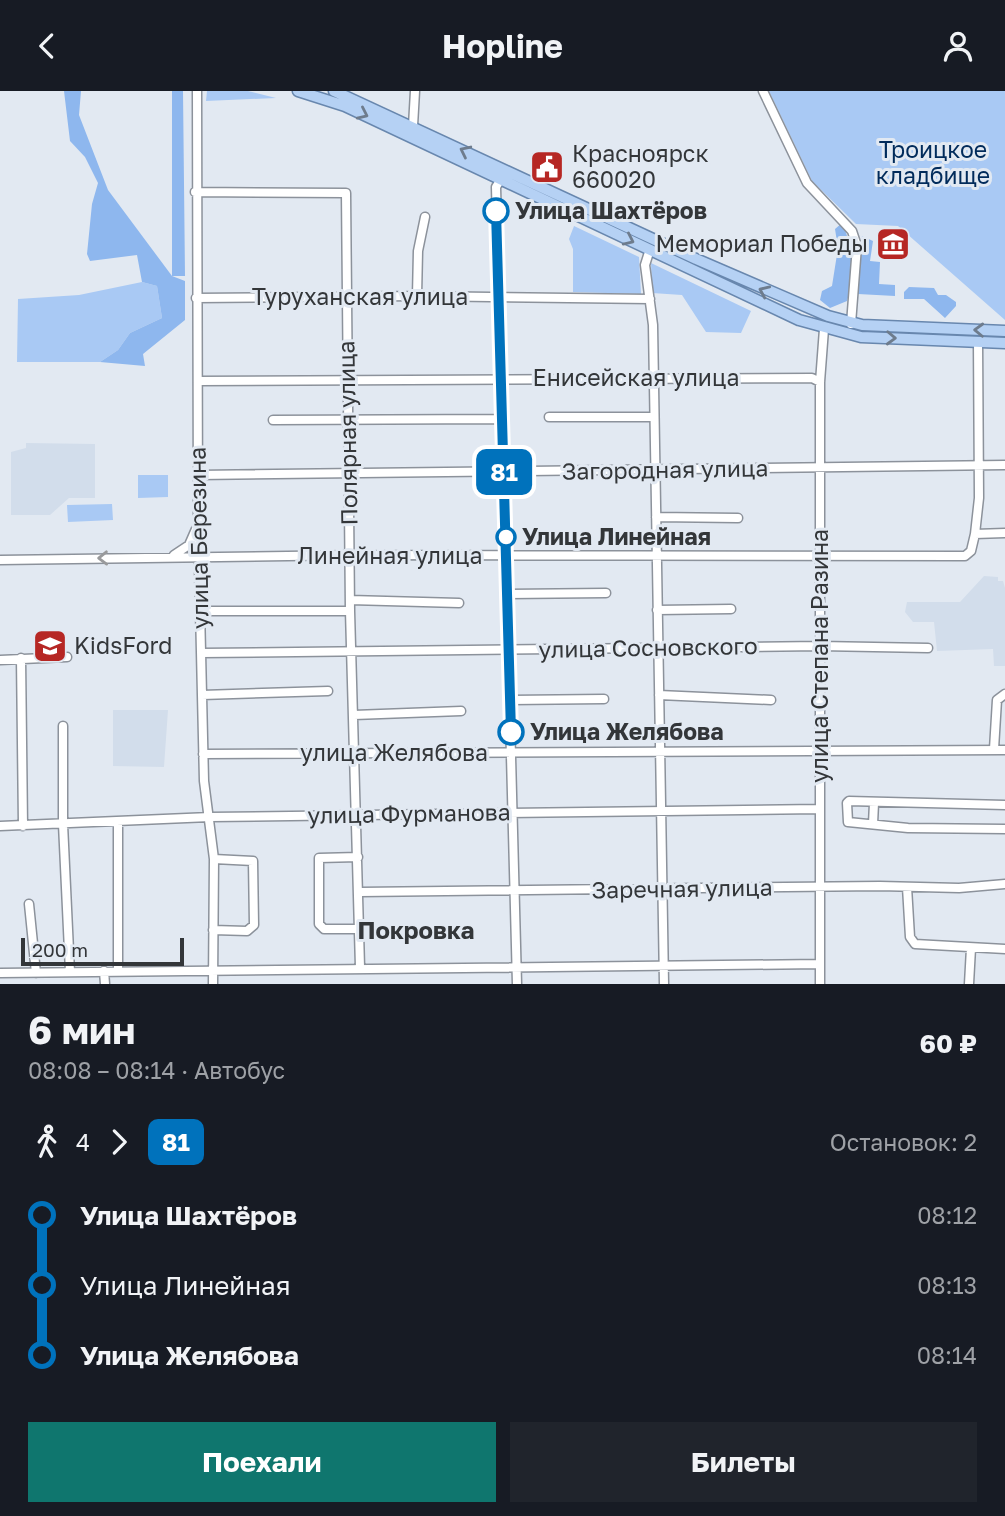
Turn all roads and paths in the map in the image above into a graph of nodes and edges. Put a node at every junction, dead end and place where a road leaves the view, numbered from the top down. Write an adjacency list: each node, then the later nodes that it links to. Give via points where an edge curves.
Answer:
1 (197, 91): 8 (street, улица Березина)
2 (298, 91): 7 (main road, one-way to 7, via 345,106)
3 (334, 91): 6 (main road)
4 (415, 91): 6 (street)
5 (762, 91): 16 (street, via 807,183 852,231 857,246)
6 (413, 126): 16 (main road, one-way to 6, via 695,260)
7 (501, 179): 10 (main road, one-way to 10); 13 (street, via 496,187)
8 (195, 192): 11 (street, Полярная улица, via 346,193); 14 (street, улица Березина)
9 (425, 217): 12 (street, via 417,258)
10 (650, 249): 15 (street, via 645,265); 17 (main road)
11 (346, 296): 12 (street, Туруханская улица); 14 (street, Туруханская улица); 22 (street, Полярная улица)
12 (417, 296): 13 (street, Туруханская улица)
13 (500, 296): 15 (street, Туруханская улица); 21 (street)
14 (196, 298): 24 (street, улица Березина)
15 (650, 299): 23 (street)
16 (851, 324): 18 (main road, one-way to 16)
17 (824, 329): 19 (main road, one-way to 19, via 861,337); 25 (street, улица Степана Разина)
18 (1005, 331)
19 (978, 342): 20 (main road); 32 (street)
20 (1005, 342)
21 (502, 379): 22 (street, Енисейская улица); 23 (street, Енисейская улица); 29 (street)
22 (347, 380): 24 (street, Енисейская улица); 28 (street, Полярная улица)
23 (653, 380): 25 (street, Енисейская улица, via 812,378); 27 (street)
24 (198, 381): 37 (street, улица Березина)
25 (820, 382): 33 (street, улица Степана Разина)
26 (549, 417): 27 (street)
27 (653, 417): 34 (street)
28 (348, 419): 29 (street); 30 (street); 36 (street, Полярная улица)
29 (503, 419): 35 (street)
30 (273, 420)
31 (1005, 465): 32 (street, Загородная улица)
32 (978, 466): 33 (street, Загородная улица); 42 (street)
33 (821, 467): 34 (street, Загородная улица); 44 (street, улица Степана Разина)
34 (654, 471): 35 (street, Загородная улица); 38 (street)
35 (504, 472): 36 (street, Загородная улица); 46 (street)
36 (349, 474): 37 (street, Загородная улица); 43 (street, Полярная улица)
37 (198, 475): 40 (street, улица Березина)
38 (656, 517): 39 (street); 48 (street)
39 (738, 518)
40 (198, 523): 45 (street, улица Березина); 47 (street, via 189,545)
41 (1005, 533): 42 (street)
42 (975, 534): 44 (street, Линейная улица, via 971,551 964,556)
43 (350, 555): 45 (street, Линейная улица); 46 (street, Линейная улица); 52 (street, Полярная улица)
44 (821, 555): 48 (street, Линейная улица); 58 (street, улица Степана Разина)
45 (200, 556): 47 (street, Линейная улица); 56 (street, улица Березина)
46 (507, 556): 48 (street, Линейная улица); 51 (street)
47 (172, 557): 49 (street, Линейная улица, one-way to 49)
48 (657, 557): 55 (street)
49 (0, 560)
50 (606, 593): 51 (street)
51 (507, 594): 61 (street)
52 (350, 600): 53 (street); 57 (street, Полярная улица)
53 (459, 603)
54 (731, 609): 55 (street)
55 (657, 610): 59 (street)
56 (201, 611): 57 (street); 63 (street, улица Березина)
57 (350, 611): 62 (street, Полярная улица)
58 (820, 646): 59 (street, улица Сосновского); 60 (street, улица Сосновского); 78 (street, улица Степана Разина)
59 (657, 648): 61 (street, улица Сосновского); 70 (street)
60 (928, 648)
61 (508, 649): 62 (street, улица Сосновского); 72 (street)
62 (352, 652): 63 (street, улица Сосновского); 75 (street, Полярная улица)
63 (201, 653): 69 (street, улица Березина)
64 (67, 657): 65 (street)
65 (21, 659): 66 (street); 95 (street)
66 (0, 660)
67 (328, 691): 69 (street)
68 (1005, 694): 77 (street, via 997,700)
69 (202, 695): 82 (street, улица Березина)
70 (659, 695): 73 (street); 80 (street)
71 (604, 699): 72 (street)
72 (510, 700): 81 (street)
73 (771, 700)
74 (461, 711): 75 (street)
75 (354, 715): 83 (street, Полярная улица)
76 (63, 726): 92 (street)
77 (995, 749): 78 (street, улица Желябова); 79 (street, улица Желябова)
78 (819, 750): 80 (street, улица Желябова); 86 (street, улица Степана Разина)
79 (1005, 750)
80 (659, 751): 81 (street, улица Желябова); 87 (street)
81 (512, 753): 83 (street, улица Желябова); 88 (street)
82 (203, 754): 83 (street, улица Желябова); 90 (street, улица Березина)
83 (355, 754): 89 (street, Полярная улица)
84 (874, 803): 85 (street); 93 (street); 93 (street, via 848,801 846,811 848,823)
85 (1005, 805)
86 (819, 809): 87 (street, улица Фурманова); 100 (street, улица Степана Разина)
87 (660, 811): 88 (street, улица Фурманова); 102 (street)
88 (513, 812): 89 (street, улица Фурманова); 103 (street)
89 (355, 815): 90 (street, улица Фурманова); 97 (street, Полярная улица)
90 (210, 817): 91 (street, улица Фурманова); 98 (street, улица Березина)
91 (118, 821): 92 (street, улица Фурманова); 116 (street)
92 (63, 824): 95 (street, улица Фурманова); 117 (street)
93 (873, 824): 96 (street)
94 (0, 826): 95 (street, улица Фурманова)
95 (23, 826)
96 (1005, 829)
97 (358, 857): 104 (street, Полярная улица); 106 (street, via 319,857 319,924 324,929)
98 (214, 859): 107 (street, улица Березина); 107 (street, via 253,861 254,925 247,931)
99 (1005, 884): 101 (street, Заречная улица)
100 (820, 887): 101 (street, Заречная улица); 102 (street, Заречная улица); 110 (street, улица Степана Разина)
101 (907, 887): 108 (street, via 910,937 920,946)
102 (663, 888): 103 (street, Заречная улица); 111 (street)
103 (514, 891): 104 (street, Заречная улица); 113 (street)
104 (360, 892): 106 (street, Полярная улица)
105 (29, 904): 119 (street)
106 (360, 929): 112 (street, Полярная улица)
107 (213, 930): 114 (street, улица Березина)
108 (971, 948): 109 (street); 127 (street)
109 (1005, 949)
110 (820, 964): 111 (street); 126 (street, улица Степана Разина)
111 (664, 965): 113 (street); 125 (street)
112 (360, 967): 113 (street); 114 (street)
113 (516, 967): 124 (street)
114 (213, 970): 116 (street); 123 (street, улица Березина)
115 (104, 971): 116 (street); 117 (street); 122 (street)
116 (118, 971)
117 (70, 972): 120 (street)
118 (0, 973): 119 (street)
119 (36, 973): 120 (street)
120 (57, 973): 121 (street)
121 (57, 984)
122 (105, 984)
123 (213, 984)
124 (517, 984)
125 (664, 984)
126 (820, 984)
127 (969, 984)

